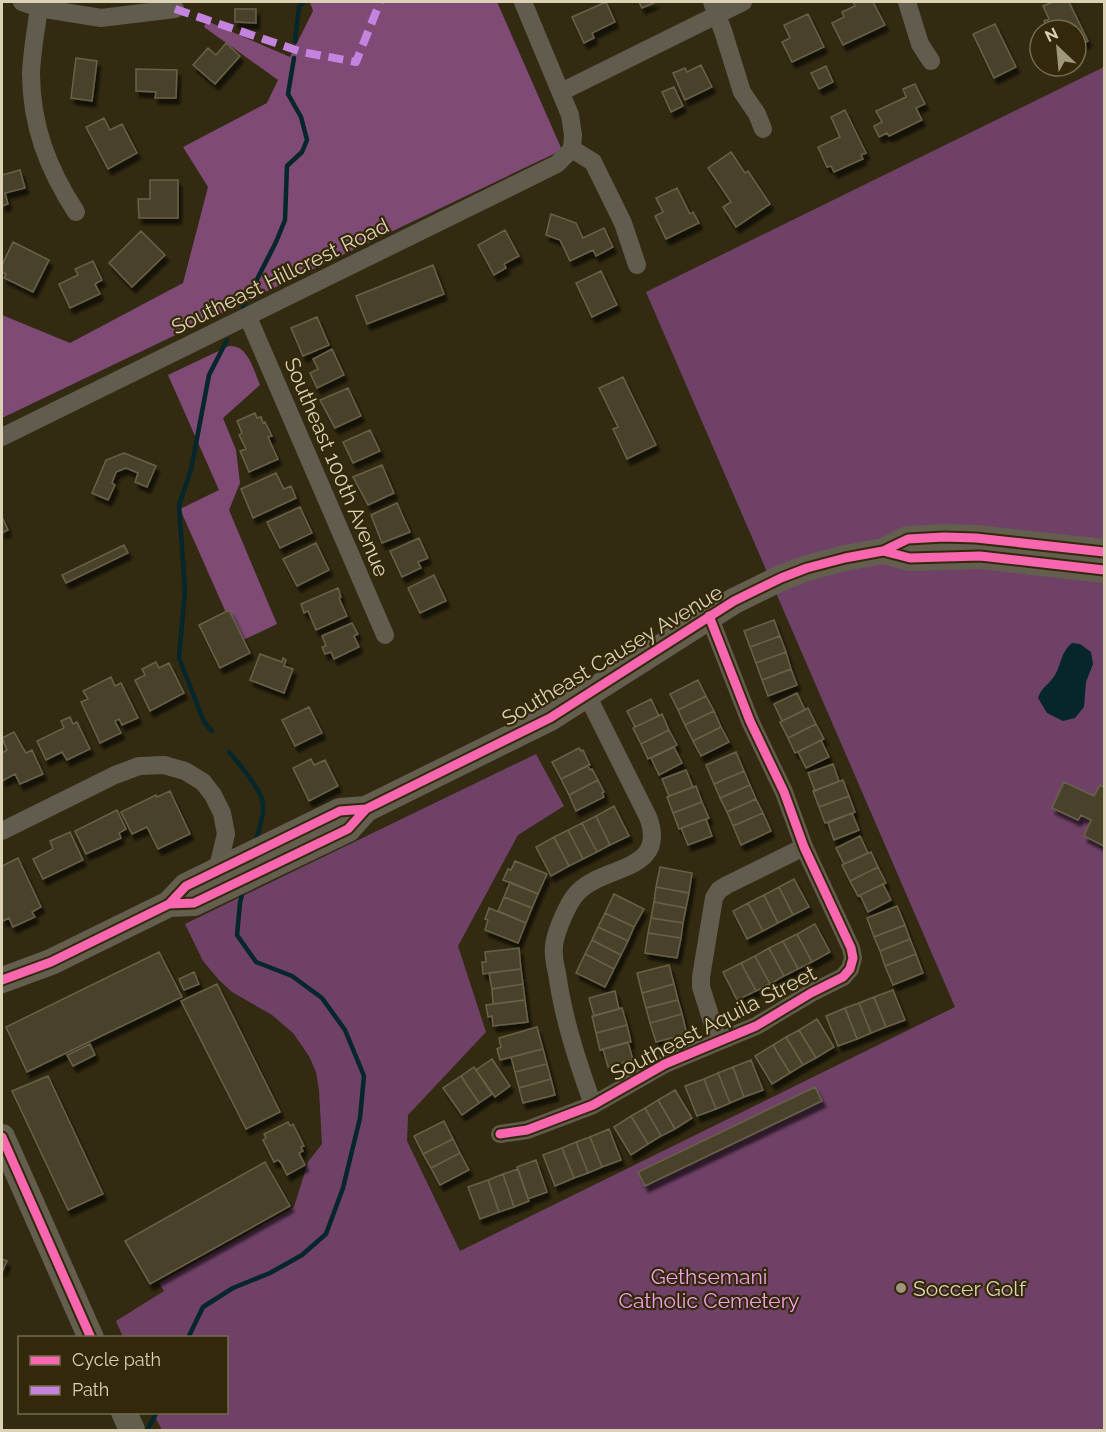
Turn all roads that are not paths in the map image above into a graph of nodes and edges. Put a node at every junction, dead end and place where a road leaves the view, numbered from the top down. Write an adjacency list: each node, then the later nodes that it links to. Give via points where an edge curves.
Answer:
1 (523, 2): 8 (street)
2 (743, 2): 5 (street)
3 (907, 2): 7 (street, via 920,44)
4 (30, 5): 6 (street, via 101,18); 11 (street, via 32,101 37,131 51,169)
5 (715, 8): 8 (street); 9 (street, via 742,92)
6 (175, 9)
7 (931, 61)
8 (561, 92): 10 (street, via 570,115)
9 (763, 129)
10 (572, 148): 12 (street, via 593,162); 13 (street, Southeast Hillcrest Road, via 557,164)
11 (76, 212)
12 (637, 265)
13 (248, 317): 14 (street, Southeast Hillcrest Road); 19 (street, Southeast 100th Avenue)
14 (2, 436)
15 (883, 551): 16 (street, Southeast Causey Avenue, via 908,539 944,537); 17 (street, Southeast Causey Avenue, via 910,558 980,556); 18 (street, Southeast Causey Avenue, via 807,568 755,590)
16 (1104, 552)
17 (1104, 570)
18 (709, 616): 20 (street, Southeast Causey Avenue); 23 (street, Southeast Aquila Street)
19 (385, 635)
20 (587, 695): 21 (street, Southeast Causey Avenue, via 522,732); 27 (street, via 653,829 651,846 639,860 578,892 554,944 560,996)
21 (366, 809): 24 (street, Southeast Causey Avenue, via 340,811); 24 (street, Southeast Causey Avenue, via 348,829 288,858)
22 (2, 831): 24 (street, via 115,775 139,766 164,765 186,771 203,782 213,795 226,834)
23 (804, 847): 26 (street, via 727,885 714,898 701,987); 26 (street, Southeast Aquila Street, via 851,948 849,969 836,982 756,1026)
24 (224, 875): 25 (street, Southeast Causey Avenue, via 186,886 169,904 51,963)
25 (2, 980)
26 (718, 1041): 27 (street, Southeast Aquila Street, via 665,1064)
27 (593, 1105): 28 (street, Southeast Aquila Street, via 527,1130)
28 (500, 1134)
29 (2, 1137): 30 (street)
30 (90, 1336)
31 (124, 1414): 32 (street)
32 (132, 1431)

